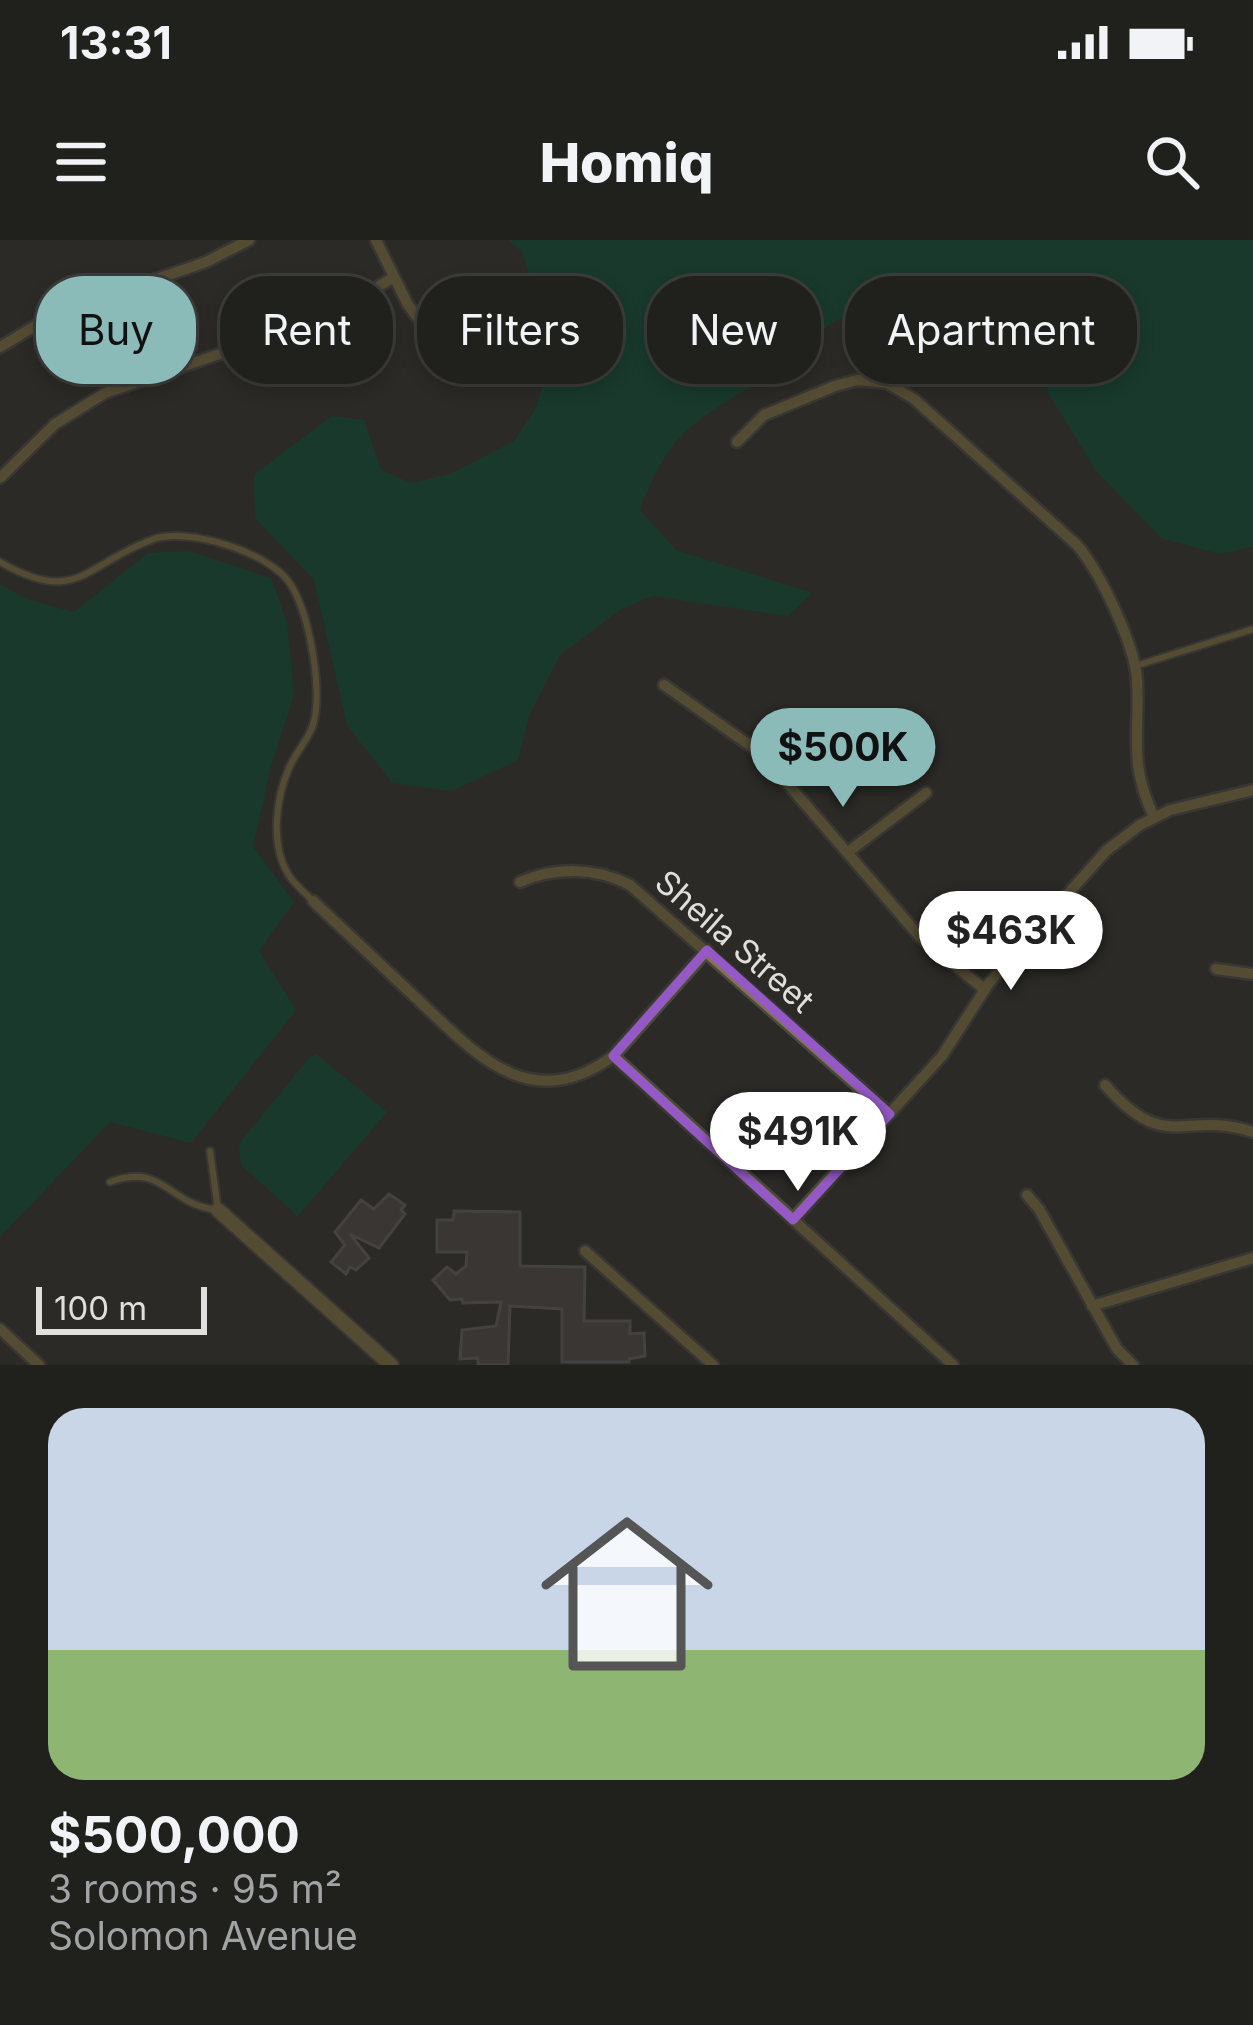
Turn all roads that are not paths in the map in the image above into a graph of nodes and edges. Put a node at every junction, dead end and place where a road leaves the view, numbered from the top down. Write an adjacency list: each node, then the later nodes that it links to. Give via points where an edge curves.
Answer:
1 (248, 240): 5 (street, via 67,308)
2 (376, 240): 3 (street)
3 (394, 277): 4 (street); 7 (street, via 328,317 88,402)
4 (417, 316)
5 (0, 347)
6 (737, 442): 10 (street, via 764,415 845,383 900,388 1081,549)
7 (0, 478)
8 (0, 562): 17 (lane, via 46,583 75,580 153,538 176,536 253,551 275,566 304,617 318,701 279,792 277,830 286,872)
9 (1253, 629): 10 (lane)
10 (1135, 666): 14 (street, via 1136,763)
11 (664, 685): 15 (street, via 751,744)
12 (1253, 790): 14 (street)
13 (926, 793): 15 (street)
14 (1154, 817): 21 (street, via 1097,860)
15 (848, 852): 21 (street, via 929,947)
16 (520, 881): 18 (street, Sheila Street, via 574,871 613,877)
17 (313, 902): 22 (street, via 494,1067 557,1078)
18 (707, 950): 22 (street); 24 (street, Sheila Street)
19 (1216, 969): 20 (street)
20 (1253, 974)
21 (984, 989): 24 (street, via 950,1046)
22 (613, 1056): 30 (street)
23 (1105, 1085): 25 (street, via 1127,1111 1162,1128)
24 (890, 1114): 30 (street)
25 (1253, 1132)
26 (210, 1150): 29 (lane)
27 (110, 1182): 29 (lane, via 140,1174 195,1208)
28 (1027, 1195): 33 (street)
29 (218, 1210): 36 (street)
30 (793, 1220): 38 (street)
31 (585, 1252): 37 (street)
32 (1253, 1258): 33 (street)
33 (1092, 1306): 39 (street)
34 (0, 1329): 35 (street)
35 (40, 1365)
36 (392, 1365)
37 (713, 1365)
38 (953, 1365)
39 (1133, 1365)

